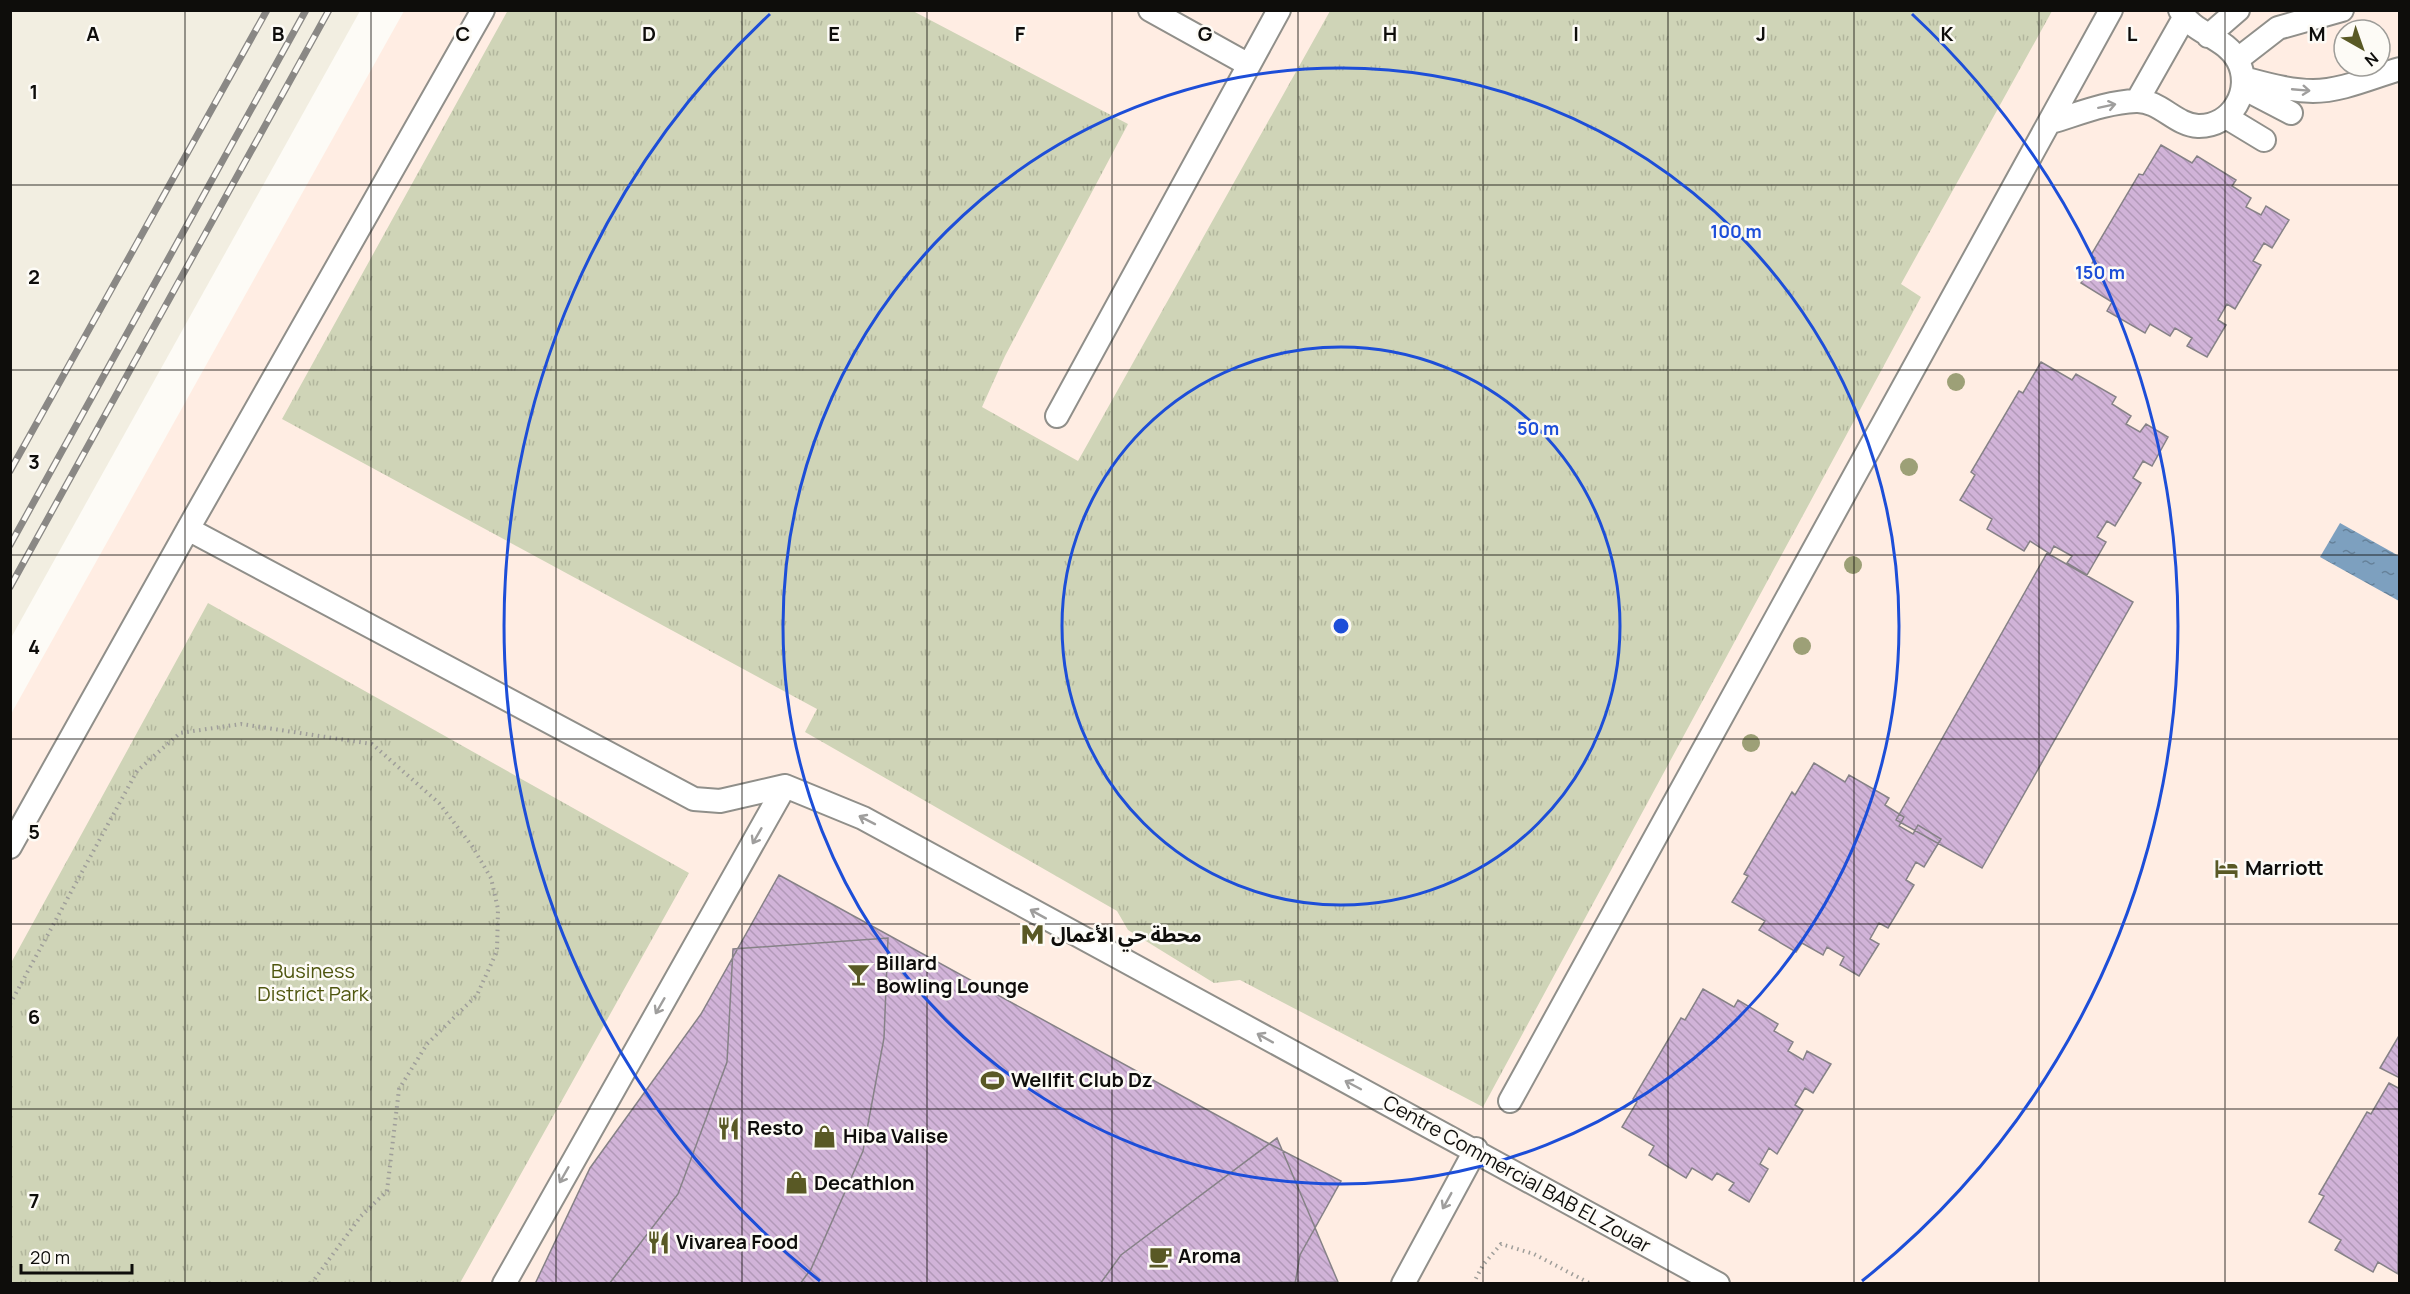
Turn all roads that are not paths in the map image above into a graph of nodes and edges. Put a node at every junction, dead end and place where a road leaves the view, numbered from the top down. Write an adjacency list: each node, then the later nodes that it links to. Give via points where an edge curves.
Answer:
1 (483, 10): 18 (lane)
2 (1150, 10): 9 (lane)
3 (1279, 10): 9 (lane)
4 (2111, 10): 15 (lane)
5 (2238, 10): 8 (lane)
6 (2342, 10): 11 (lane, via 2271,33)
7 (2182, 14): 8 (lane); 12 (lane)
8 (2208, 36): 11 (lane, via 2224,45)
9 (1249, 65): 17 (lane)
10 (2400, 69): 11 (lane, one-way to 10, via 2284,88 2315,91)
11 (2241, 75): 13 (lane); 14 (lane, via 2237,104)
12 (2138, 101): 14 (lane, via 2152,104 2188,125 2208,125); 15 (lane, one-way to 12, via 2099,107)
13 (2291, 113)
14 (2226, 117): 16 (lane)
15 (2051, 122): 21 (lane)
16 (2264, 140)
17 (1057, 416)
18 (188, 529): 19 (lane, via 694,799 720,801); 20 (lane)
19 (785, 786): 22 (lane, Centre Commercial BAB EL Zouar, one-way to 19, via 863,818); 23 (lane, one-way to 23)
20 (10, 847)
21 (1510, 1101)
22 (1476, 1149): 24 (lane, one-way to 24); 25 (lane, Centre Commercial BAB EL Zouar)
23 (504, 1284)
24 (1403, 1284)
25 (1718, 1284)

